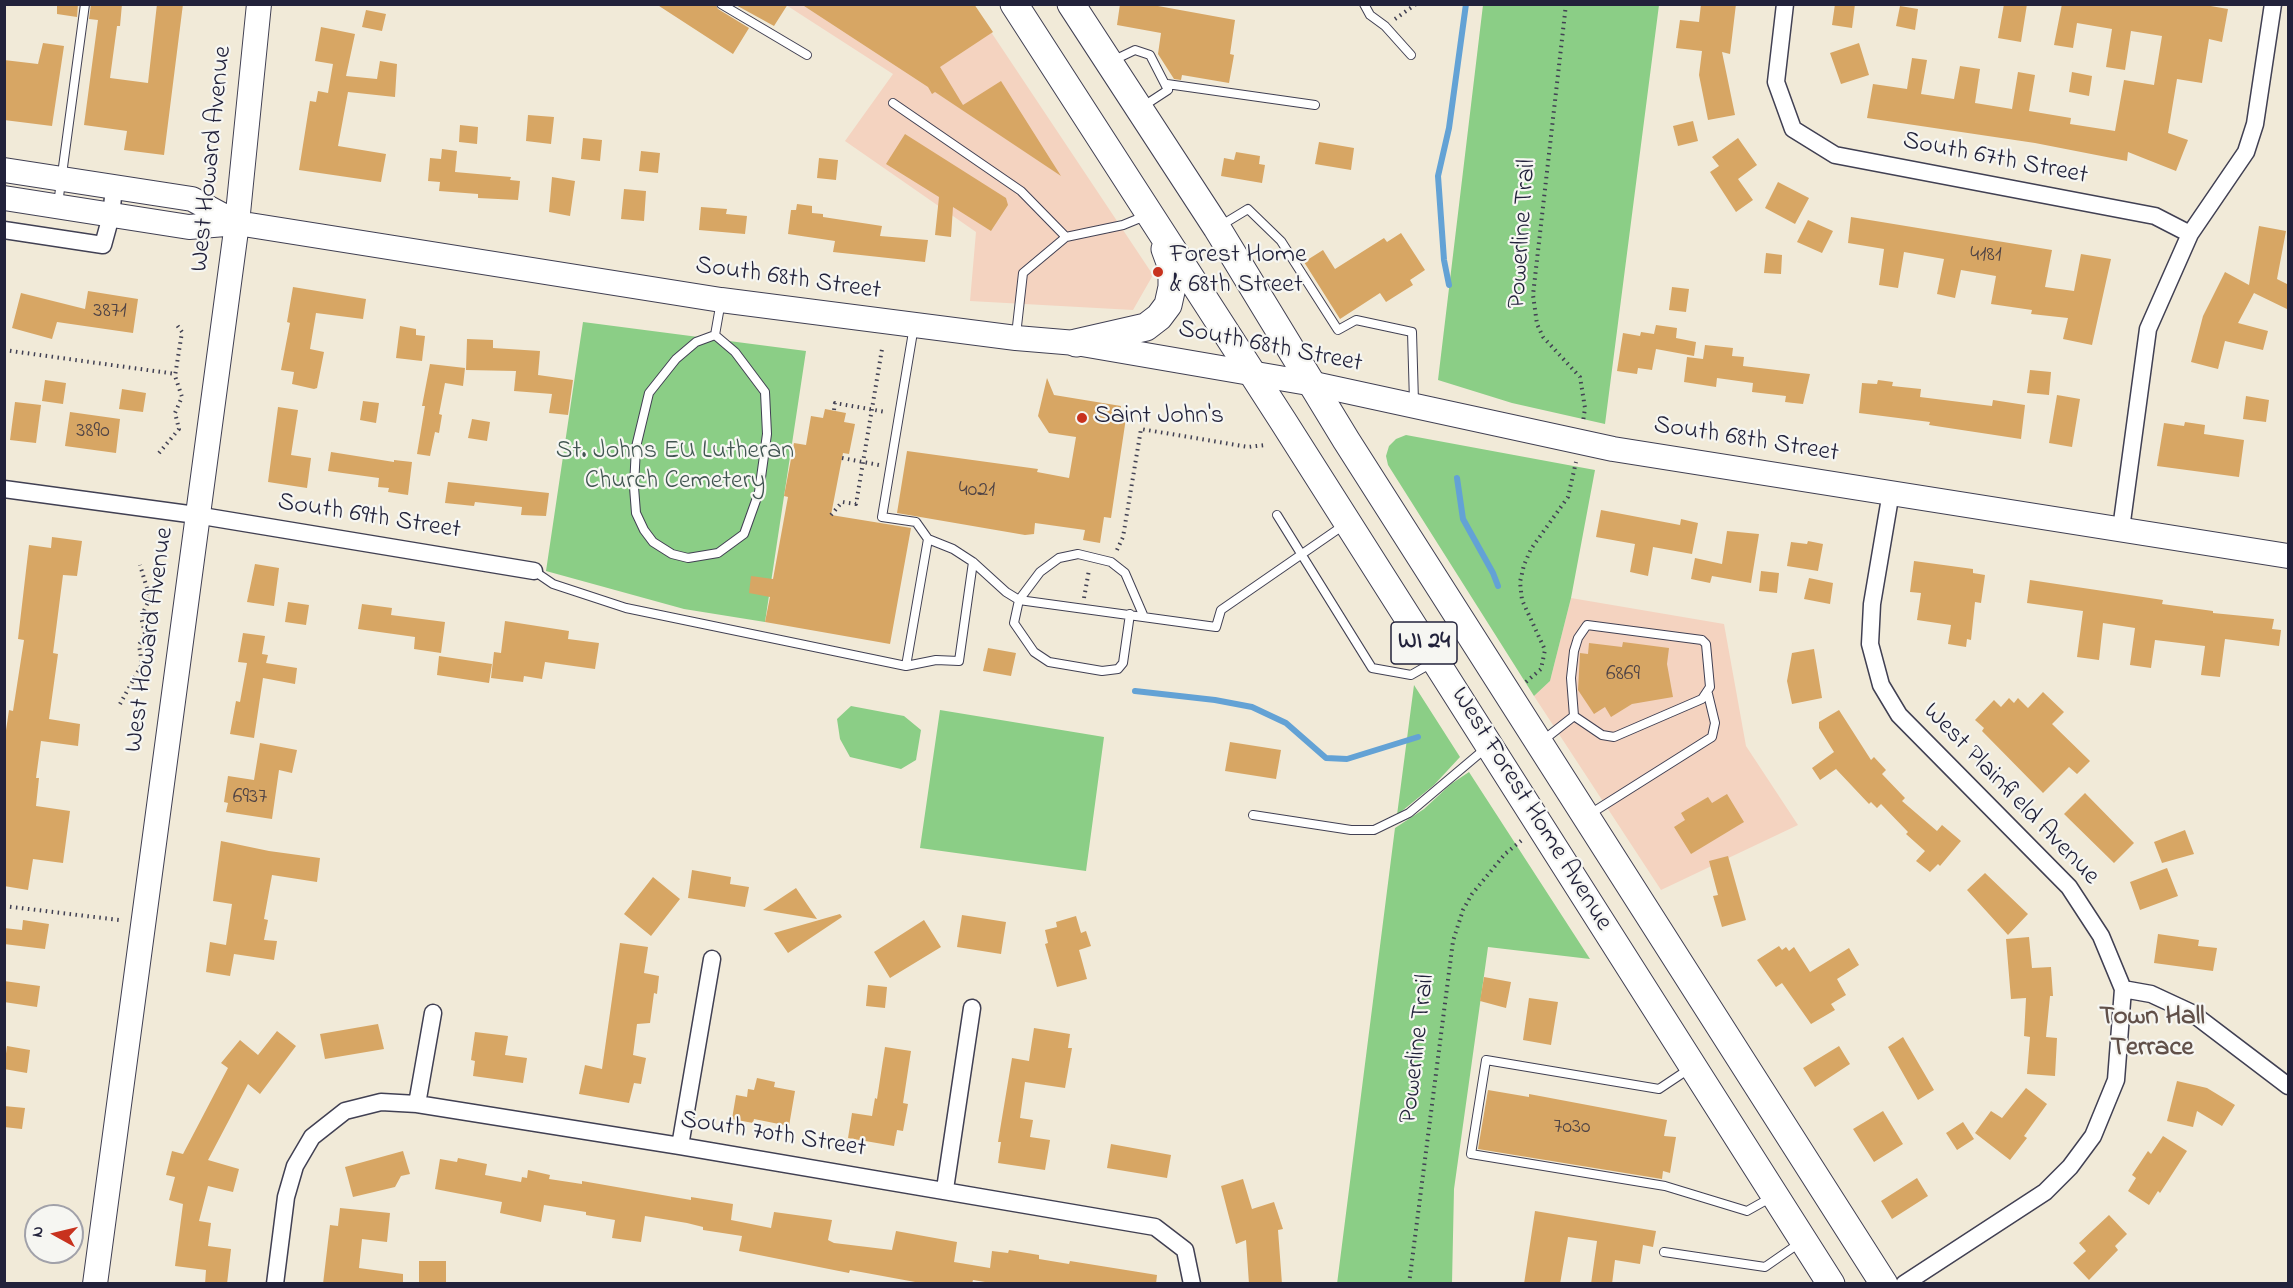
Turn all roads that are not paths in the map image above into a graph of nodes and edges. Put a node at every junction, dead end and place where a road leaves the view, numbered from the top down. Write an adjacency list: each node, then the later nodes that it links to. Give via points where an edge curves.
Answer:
1 (85, 4): 17 (lane)
2 (259, 4): 23 (street, West Howard Avenue)
3 (721, 4): 9 (lane)
4 (1014, 4): 22 (main road, West Forest Home Avenue / WI 24)
5 (1071, 4): 11 (main road, West Forest Home Avenue / WI 24)
6 (1364, 4): 10 (lane, via 1370,15)
7 (1785, 4): 26 (street, South 67th Street, via 1776,82 1793,129 1834,155 2155,216)
8 (2272, 4): 26 (street, via 2255,124 2246,152)
9 (807, 55)
10 (1411, 55)
11 (1108, 62): 12 (lane, via 1135,50 1145,52); 15 (main road, West Forest Home Avenue / WI 24)
12 (1167, 84): 14 (lane); 15 (lane, via 1166,94)
13 (892, 103): 27 (lane, via 1022,191)
14 (1315, 105)
15 (1139, 109): 24 (main road, West Forest Home Avenue / WI 24)
16 (4, 170): 17 (street, South 68th Street)
17 (61, 180): 18 (street, South 68th Street); 20 (lane)
18 (114, 188): 21 (street); 23 (street, South 68th Street, via 192,199)
19 (4, 198): 20 (street, South 68th Street)
20 (57, 208): 21 (street, South 68th Street)
21 (111, 216): 23 (street, South 68th Street, via 189,227); 25 (street, via 103,245)
22 (1153, 220): 27 (lane); 32 (main road, via 1172,268 1168,305 1146,327); 33 (main road, West Forest Home Avenue / WI 24)
23 (237, 224): 28 (street, South 68th Street); 38 (street, West Howard Avenue)
24 (1217, 228): 34 (main road, West Forest Home Avenue / WI 24); 35 (lane, via 1248,209 1281,241 1338,330 1356,320 1412,332)
25 (4, 230)
26 (2190, 234): 41 (street, via 2148,329)
27 (1066, 237): 31 (lane, via 1023,273)
28 (721, 300): 29 (street, South 68th Street); 30 (lane)
29 (915, 326): 31 (street, South 68th Street); 42 (lane, via 882,517 916,522)
30 (715, 335): 30 (lane, via 696,342 659,377 649,393 636,447 636,513 653,542 672,554 688,558 718,552 744,534 759,492 767,434 765,392 735,352)
31 (1016, 338): 32 (street, South 68th Street)
32 (1076, 343): 33 (street, South 68th Street)
33 (1251, 371): 34 (street, South 68th Street); 40 (main road, West Forest Home Avenue / WI 24)
34 (1314, 384): 35 (street, South 68th Street); 54 (main road, West Forest Home Avenue / WI 24)
35 (1414, 406): 37 (street, South 68th Street, via 1579,442)
36 (4, 489): 38 (street, South 69th Street)
37 (1891, 492): 41 (street, South 68th Street); 59 (street, West Plainfield Avenue, via 1872,604 1870,644 1881,685 1899,715 2069,887 2101,936)
38 (196, 515): 46 (street, South 69th Street); 70 (street, West Howard Avenue)
39 (1277, 515): 43 (lane)
40 (1347, 523): 43 (lane); 50 (main road, West Forest Home Avenue / WI 24)
41 (2121, 529): 44 (street, South 68th Street)
42 (928, 539): 45 (lane); 51 (lane)
43 (1301, 555): 49 (lane, via 1221,610 1216,627); 50 (lane, via 1372,668 1411,675)
44 (2289, 556)
45 (973, 562): 47 (lane); 51 (lane, via 959,661 936,660)
46 (534, 571): 51 (lane, via 553,584 626,608)
47 (1019, 600): 48 (lane); 48 (lane, via 1014,623 1034,652 1049,662 1102,671 1118,669 1123,663); 49 (lane, via 1040,572 1059,558 1091,555 1111,562 1125,573)
48 (1130, 614): 49 (lane)
49 (1144, 617)
50 (1435, 661): 55 (main road, West Forest Home Avenue / WI 24)
51 (906, 666)
52 (1708, 694): 53 (lane, via 1614,737 1602,735); 53 (lane, via 1706,645 1702,640 1587,626 1574,651); 57 (lane, via 1715,723 1712,737)
53 (1574, 716): 54 (lane)
54 (1540, 742): 57 (main road, West Forest Home Avenue / WI 24)
55 (1489, 745): 56 (lane, via 1409,813 1374,830); 62 (main road, West Forest Home Avenue / WI 24)
56 (1253, 815)
57 (1587, 815): 74 (main road, West Forest Home Avenue / WI 24)
58 (712, 958): 65 (street)
59 (2123, 989): 63 (street, via 2151,994 2192,1012); 75 (street, West Plainfield Avenue, via 2116,1080 2093,1137 2082,1152 2045,1192)
60 (972, 1008): 66 (street)
61 (433, 1013): 64 (street)
62 (1693, 1066): 67 (main road, West Forest Home Avenue / WI 24); 67 (lane, via 1659,1089 1486,1060 1472,1154 1665,1186 1747,1211)
63 (2289, 1086)
64 (417, 1104): 65 (street, South 70th Street); 71 (street, South 70th Street, via 381,1102 345,1111 312,1137 295,1166 286,1197)
65 (680, 1146): 66 (street, South 70th Street)
66 (945, 1190): 72 (street, South 70th Street, via 1155,1227 1185,1250)
67 (1775, 1195): 68 (main road, West Forest Home Avenue / WI 24)
68 (1804, 1240): 69 (lane, via 1764,1267); 73 (main road, West Forest Home Avenue / WI 24)
69 (1664, 1252)
70 (95, 1284)
71 (275, 1284)
72 (1192, 1284)
73 (1831, 1284)
74 (1884, 1284)
75 (1904, 1284)

